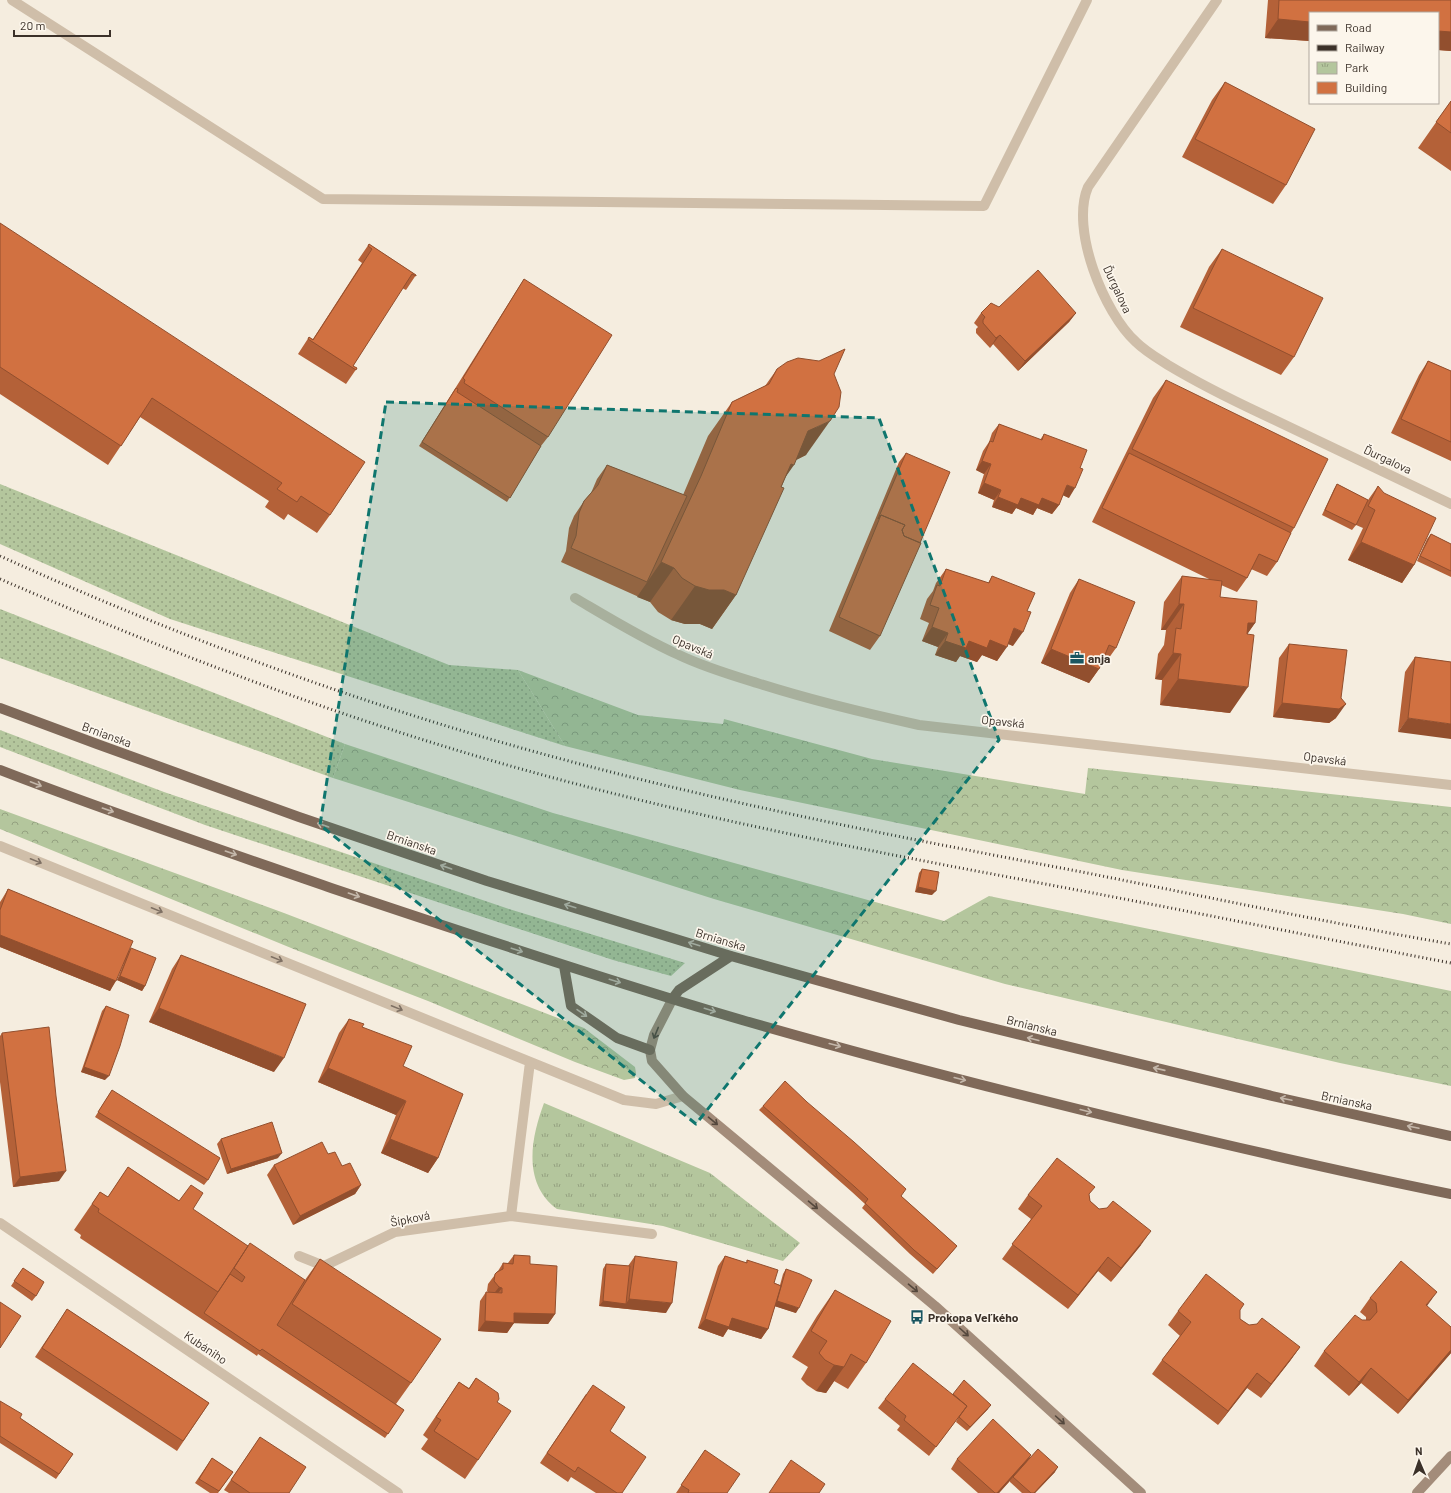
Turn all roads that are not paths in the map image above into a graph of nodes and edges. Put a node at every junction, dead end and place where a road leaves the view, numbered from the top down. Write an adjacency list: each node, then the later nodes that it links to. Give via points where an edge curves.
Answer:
1 (12, 0): 2 (street, via 323,199 984,206)
2 (1087, 0)
3 (1217, 0): 4 (street, Ďurgalova, via 1085,194 1084,228 1099,286 1125,331 1159,359 1235,401)
4 (1451, 504)
5 (575, 598): 8 (street, Opavská, via 643,638 680,656 762,685 867,714 919,725)
6 (0, 708): 10 (main road, Brnianska, one-way to 6, via 487,881 314,822)
7 (0, 770): 11 (main road, one-way to 11, via 71,798)
8 (1451, 785)
9 (0, 846): 14 (street, one-way to 14)
10 (731, 956): 12 (main road, via 679,990); 16 (main road, Brnianska, one-way to 10, via 1264,1094 959,1020)
11 (564, 966): 12 (main road, one-way to 12); 13 (main road, one-way to 13, via 571,1006 617,1038)
12 (673, 998): 13 (street, one-way to 13, via 654,1035); 17 (main road, one-way to 17, via 742,1020 951,1077 1261,1153)
13 (650, 1050): 15 (street, via 652,1061)
14 (530, 1062): 15 (street, via 624,1100 656,1104); 18 (street)
15 (684, 1096): 24 (street, one-way to 24, via 935,1306)
16 (1451, 1136)
17 (1451, 1194)
18 (511, 1216): 20 (street, Šípková); 21 (street, Šípková, via 395,1232 324,1266)
19 (0, 1223): 23 (street, Kubániho)
20 (652, 1234)
21 (299, 1256)
22 (1451, 1456): 25 (street)
23 (398, 1493)
24 (1141, 1493)
25 (1417, 1493)

